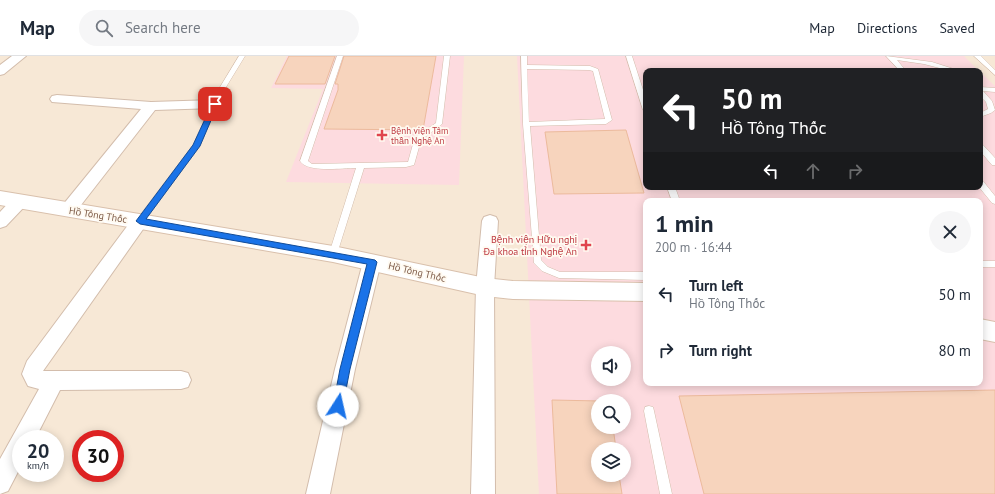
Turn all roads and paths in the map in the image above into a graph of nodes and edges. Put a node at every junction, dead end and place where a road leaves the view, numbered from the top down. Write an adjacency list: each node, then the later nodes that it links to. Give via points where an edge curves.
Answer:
1 (20, 56): 12 (street)
2 (242, 56): 19 (lane)
3 (340, 56): 27 (lane, via 304,160 311,166)
4 (447, 56): 27 (lane, via 439,124 418,139 410,163)
5 (524, 56): 9 (lane)
6 (629, 56): 18 (lane)
7 (977, 56): 13 (lane)
8 (889, 57): 10 (lane); 11 (lane, via 923,61)
9 (525, 68): 22 (lane); 22 (lane, via 596,70 609,120)
10 (900, 68)
11 (950, 68)
12 (0, 71)
13 (995, 73)
14 (995, 90): 15 (lane)
15 (983, 91)
16 (983, 94): 21 (lane, via 992,109)
17 (57, 100): 20 (street)
18 (643, 100)
19 (215, 104): 20 (street); 32 (lane, via 196,146)
20 (151, 106): 31 (street)
21 (983, 114)
22 (526, 124): 39 (lane, via 535,255 540,266 552,273 567,276)
23 (983, 150): 24 (lane)
24 (990, 157): 25 (lane); 26 (lane)
25 (983, 158)
26 (995, 163)
27 (361, 166): 35 (lane)
28 (983, 186): 30 (lane)
29 (10, 200): 31 (street, Hồ Tông Thốc); 34 (street)
30 (995, 200)
31 (68, 210): 32 (street, Hồ Tông Thốc)
32 (140, 221): 35 (street, Hồ Tông Thốc); 45 (street, via 34,367 32,374 35,379)
33 (490, 221): 40 (street)
34 (0, 222)
35 (333, 254): 36 (street, Hồ Tông Thốc)
36 (372, 262): 40 (street, Hồ Tông Thốc); 50 (street, via 345,369)
37 (983, 264): 38 (lane)
38 (995, 264)
39 (643, 276)
40 (485, 287): 41 (street, Hồ Tông Thốc); 51 (street)
41 (643, 292)
42 (983, 330): 43 (street)
43 (995, 332)
44 (182, 380): 45 (street)
45 (54, 381): 47 (street)
46 (649, 410): 52 (lane)
47 (28, 430)
48 (12, 460): 49 (street)
49 (0, 483)
50 (318, 494)
51 (483, 494)
52 (666, 494)

